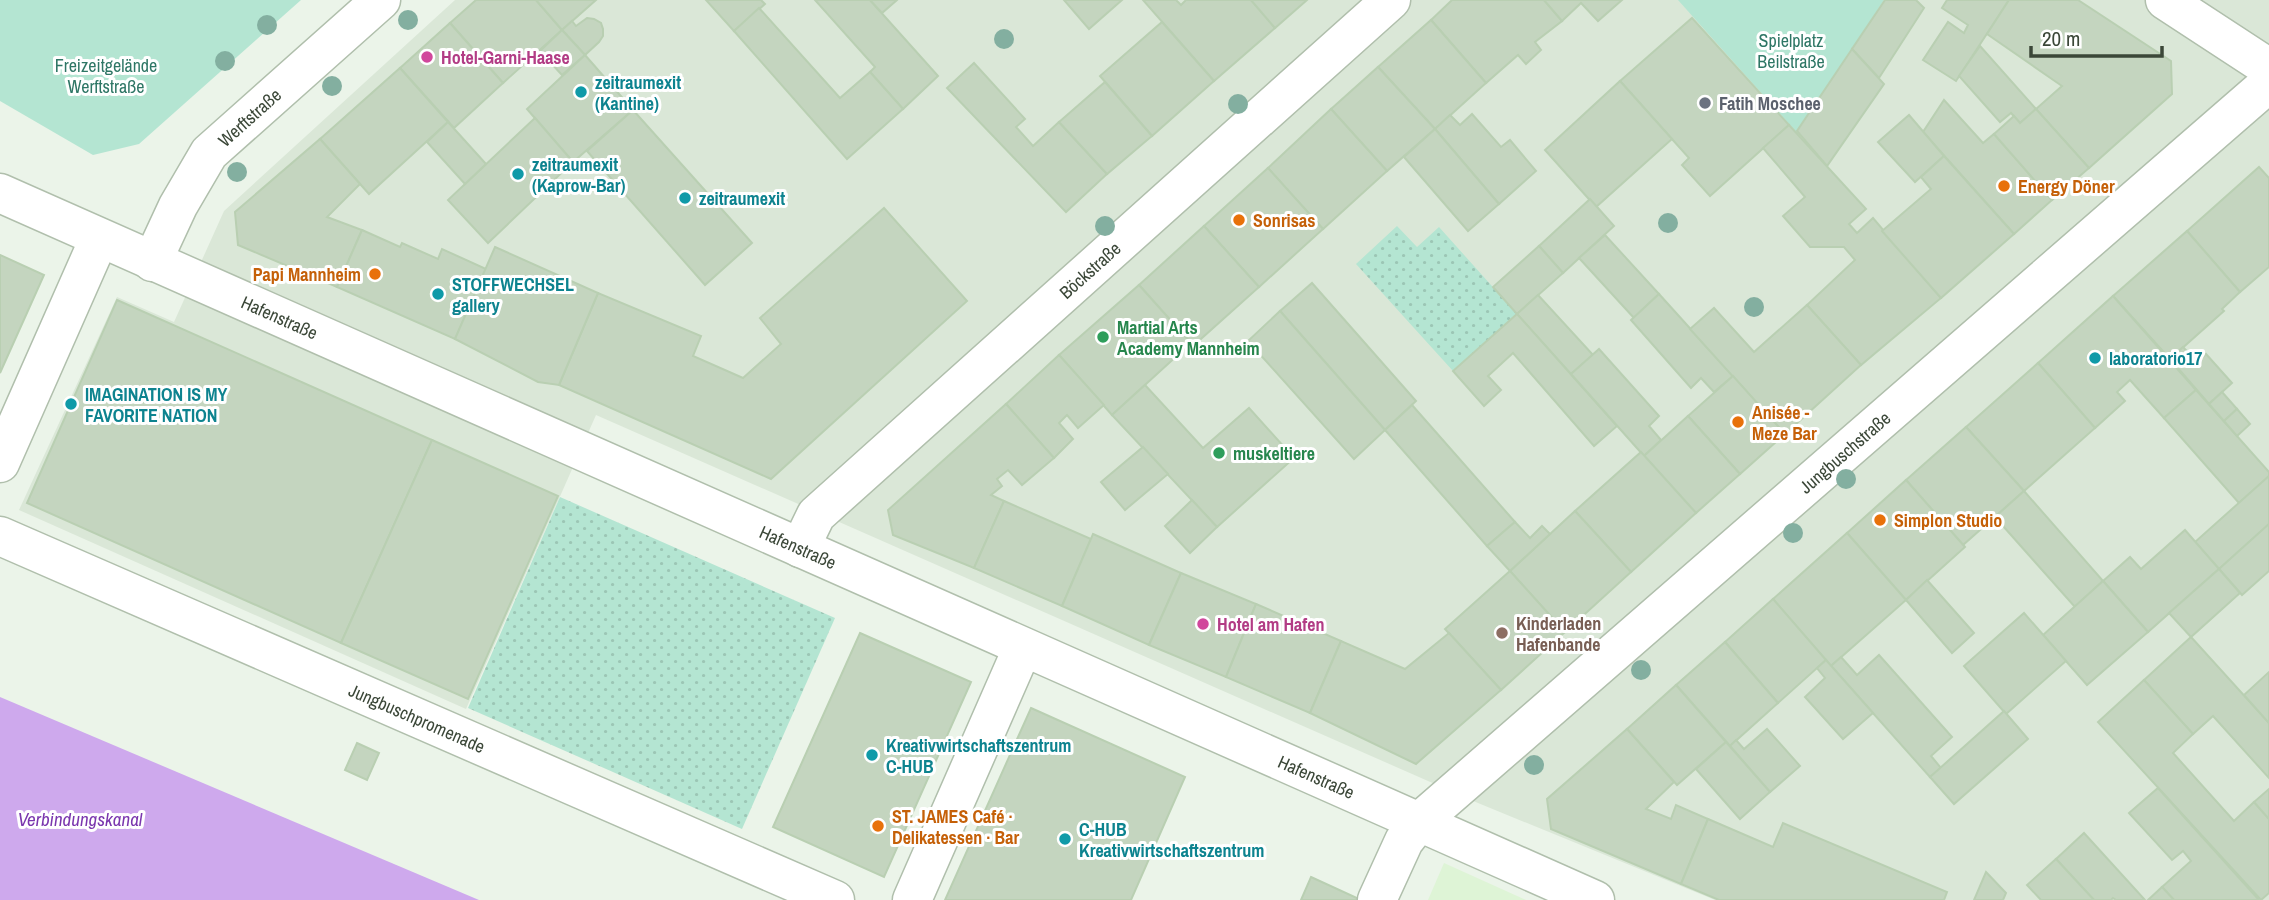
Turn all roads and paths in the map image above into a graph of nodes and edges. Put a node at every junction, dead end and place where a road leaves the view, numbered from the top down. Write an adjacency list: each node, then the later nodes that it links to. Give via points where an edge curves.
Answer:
1 (382, 0): 8 (street, Werftstraße, via 209,153)
2 (1391, 0): 11 (street, Böckstraße, via 816,515)
3 (2165, 0): 4 (street)
4 (2269, 68)
5 (2269, 83): 13 (street, Jungbuschstraße)
6 (0, 194): 7 (street, Hafenstraße)
7 (99, 239): 8 (street, Hafenstraße); 9 (street)
8 (152, 262): 11 (street, Hafenstraße)
9 (0, 463)
10 (0, 536): 14 (street, Jungbuschpromenade)
11 (800, 548): 12 (street, Hafenstraße)
12 (1023, 647): 13 (street, Hafenstraße); 15 (street)
13 (1419, 822): 16 (street, Jungbuschstraße, via 1404,841); 17 (street, Hafenstraße)
14 (835, 900)
15 (912, 900)
16 (1377, 900)
17 (1595, 900)

